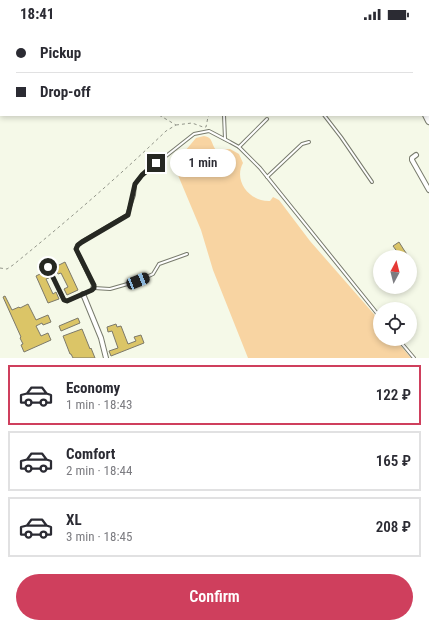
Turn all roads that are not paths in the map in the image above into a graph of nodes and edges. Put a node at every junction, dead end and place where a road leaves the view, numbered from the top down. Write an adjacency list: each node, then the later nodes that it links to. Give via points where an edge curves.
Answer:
1 (224, 116): 4 (lane)
2 (325, 116): 11 (lane)
3 (267, 119): 6 (lane)
4 (225, 140): 6 (lane); 15 (lane, via 209,131 194,134 179,144 135,184 128,215 78,245 76,249)
5 (308, 142): 10 (lane, via 302,144)
6 (239, 147): 9 (lane)
7 (416, 155): 12 (street, via 412,160)
8 (265, 169): 9 (lane)
9 (263, 172): 10 (lane)
10 (267, 177): 17 (lane)
11 (372, 182)
12 (429, 190)
13 (187, 254): 15 (lane, via 160,264 153,274 138,281 110,289)
14 (48, 267): 16 (lane, via 64,300)
15 (94, 288): 16 (lane)
16 (83, 294): 19 (street, via 101,338)
17 (373, 308)
18 (404, 346): 20 (lane)
19 (106, 358)
20 (414, 358)

